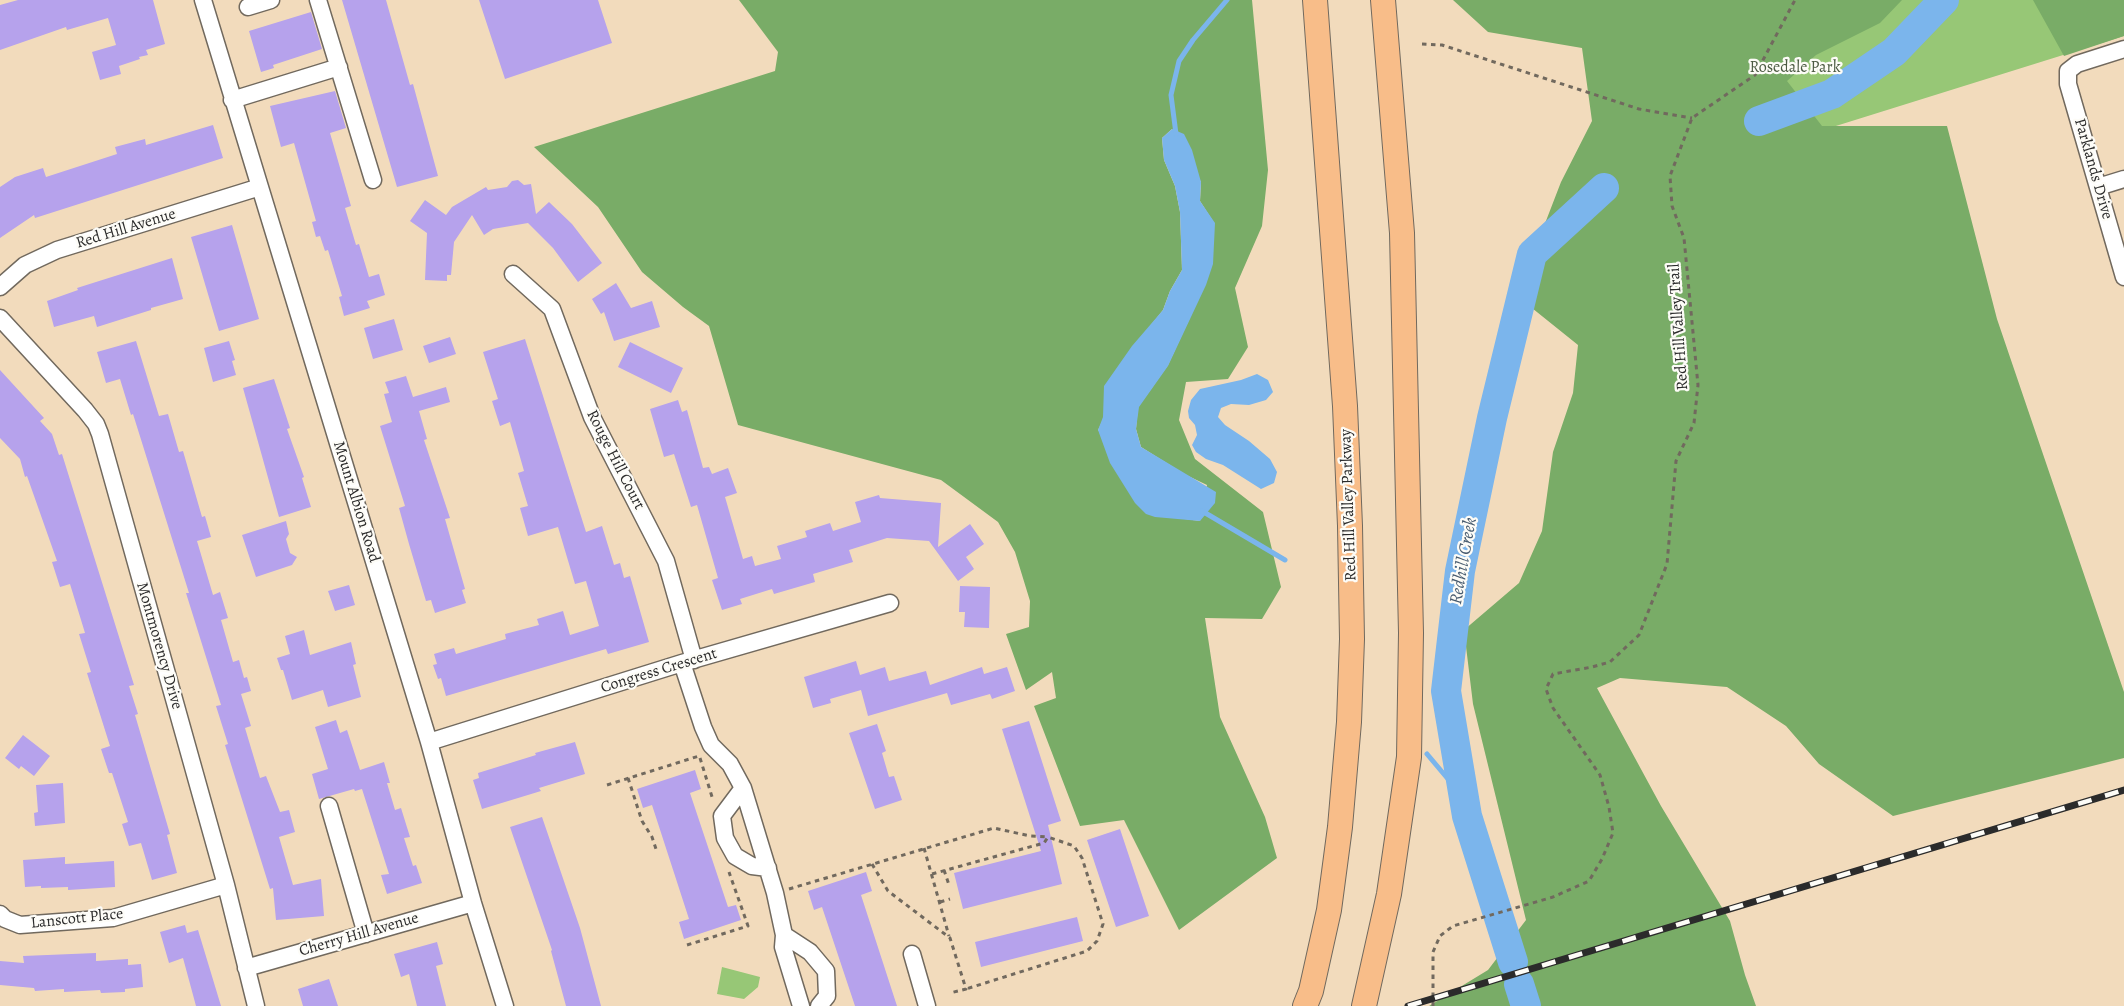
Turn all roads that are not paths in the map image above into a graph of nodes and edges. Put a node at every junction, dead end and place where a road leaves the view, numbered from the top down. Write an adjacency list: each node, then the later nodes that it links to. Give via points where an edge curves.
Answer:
1 (203, 0): 11 (street, Mount Albion Road)
2 (271, 0): 7 (street)
3 (318, 0): 10 (street)
4 (1307, 0): 9 (highway)
5 (1315, 0): 9 (highway, Red Hill Valley Parkway)
6 (1383, 0): 39 (highway, via 1402,233 1411,633 1409,757 1389,894)
7 (248, 7)
8 (2124, 49): 14 (street, Parklands Drive, via 2077,64 2068,71 2068,84)
9 (1320, 61): 38 (highway, Red Hill Valley Parkway, via 1345,406 1352,639 1340,827 1329,910)
10 (339, 67): 11 (street); 13 (street)
11 (232, 100): 15 (street, Mount Albion Road)
12 (2124, 179): 14 (street)
13 (373, 180)
14 (2098, 186): 17 (street, Parklands Drive)
15 (260, 188): 18 (street, Red Hill Avenue, via 57,250 25,265); 22 (street, Mount Albion Road)
16 (513, 274): 21 (street, Rouge Hill Court, via 552,309 592,417 666,561)
17 (2124, 277)
18 (0, 287)
19 (0, 318): 26 (street, Montmorency Drive, via 96,424)
20 (890, 603): 21 (street, Congress Crescent)
21 (688, 661): 22 (street, Congress Crescent); 23 (street, Rouge Hill Court, via 703,727 711,745 729,764)
22 (429, 742): 27 (street, Mount Albion Road)
23 (743, 788): 25 (street, Rouge Hill Court); 25 (street, via 722,816 725,838 735,856 752,866)
24 (329, 806): 29 (street)
25 (768, 868): 30 (street, Rouge Hill Court)
26 (226, 885): 28 (street, Lanscott Place, via 113,918 20,925); 32 (street, Montmorency Drive)
27 (473, 903): 29 (street, Cherry Hill Avenue); 34 (street, Mount Albion Road)
28 (0, 914)
29 (366, 933): 32 (street, Cherry Hill Avenue)
30 (784, 935): 35 (street, Rouge Hill Court, via 783,947); 36 (street, via 810,952 826,971 827,996)
31 (912, 954): 37 (street)
32 (246, 968): 33 (street, Montmorency Drive)
33 (256, 1006)
34 (505, 1006)
35 (801, 1006)
36 (819, 1006)
37 (927, 1006)
38 (1305, 1006)
39 (1364, 1006)

